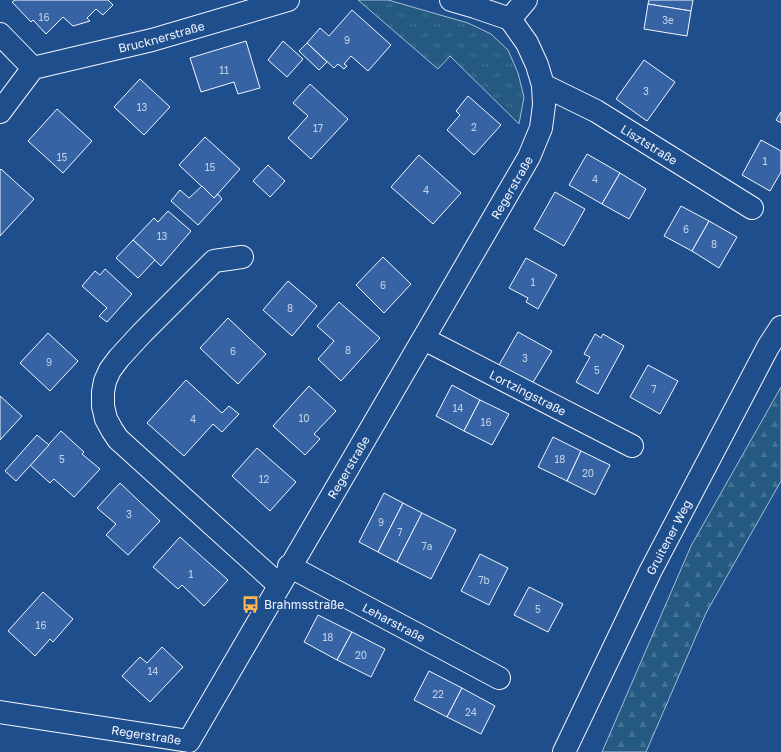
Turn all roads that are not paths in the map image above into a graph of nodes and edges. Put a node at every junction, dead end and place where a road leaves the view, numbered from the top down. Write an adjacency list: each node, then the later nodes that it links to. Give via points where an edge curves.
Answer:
1 (288, 0): 6 (street, Brucknerstraße, via 152,40)
2 (451, 0): 4 (street)
3 (526, 0): 4 (street)
4 (510, 19): 7 (street, Regerstraße, via 527,43)
5 (0, 34): 6 (street)
6 (33, 68): 8 (street)
7 (543, 85): 9 (street, Lisztstraße, via 596,111); 12 (street, Regerstraße, via 541,128 529,157)
8 (0, 112)
9 (752, 208)
10 (242, 257): 15 (street, via 214,261 142,333 110,370 105,381 103,406 106,418 118,440)
11 (781, 327): 19 (street, Gruitener Weg, via 768,347 654,565)
12 (424, 338): 13 (street, Lortzingstraße); 14 (street, Regerstraße)
13 (632, 446)
14 (290, 566): 15 (street, Regerstraße); 16 (street, Leharstraße)
15 (279, 585): 18 (street, Regerstraße)
16 (499, 678)
17 (0, 712): 18 (street, Regerstraße)
18 (187, 746)
19 (564, 752)

